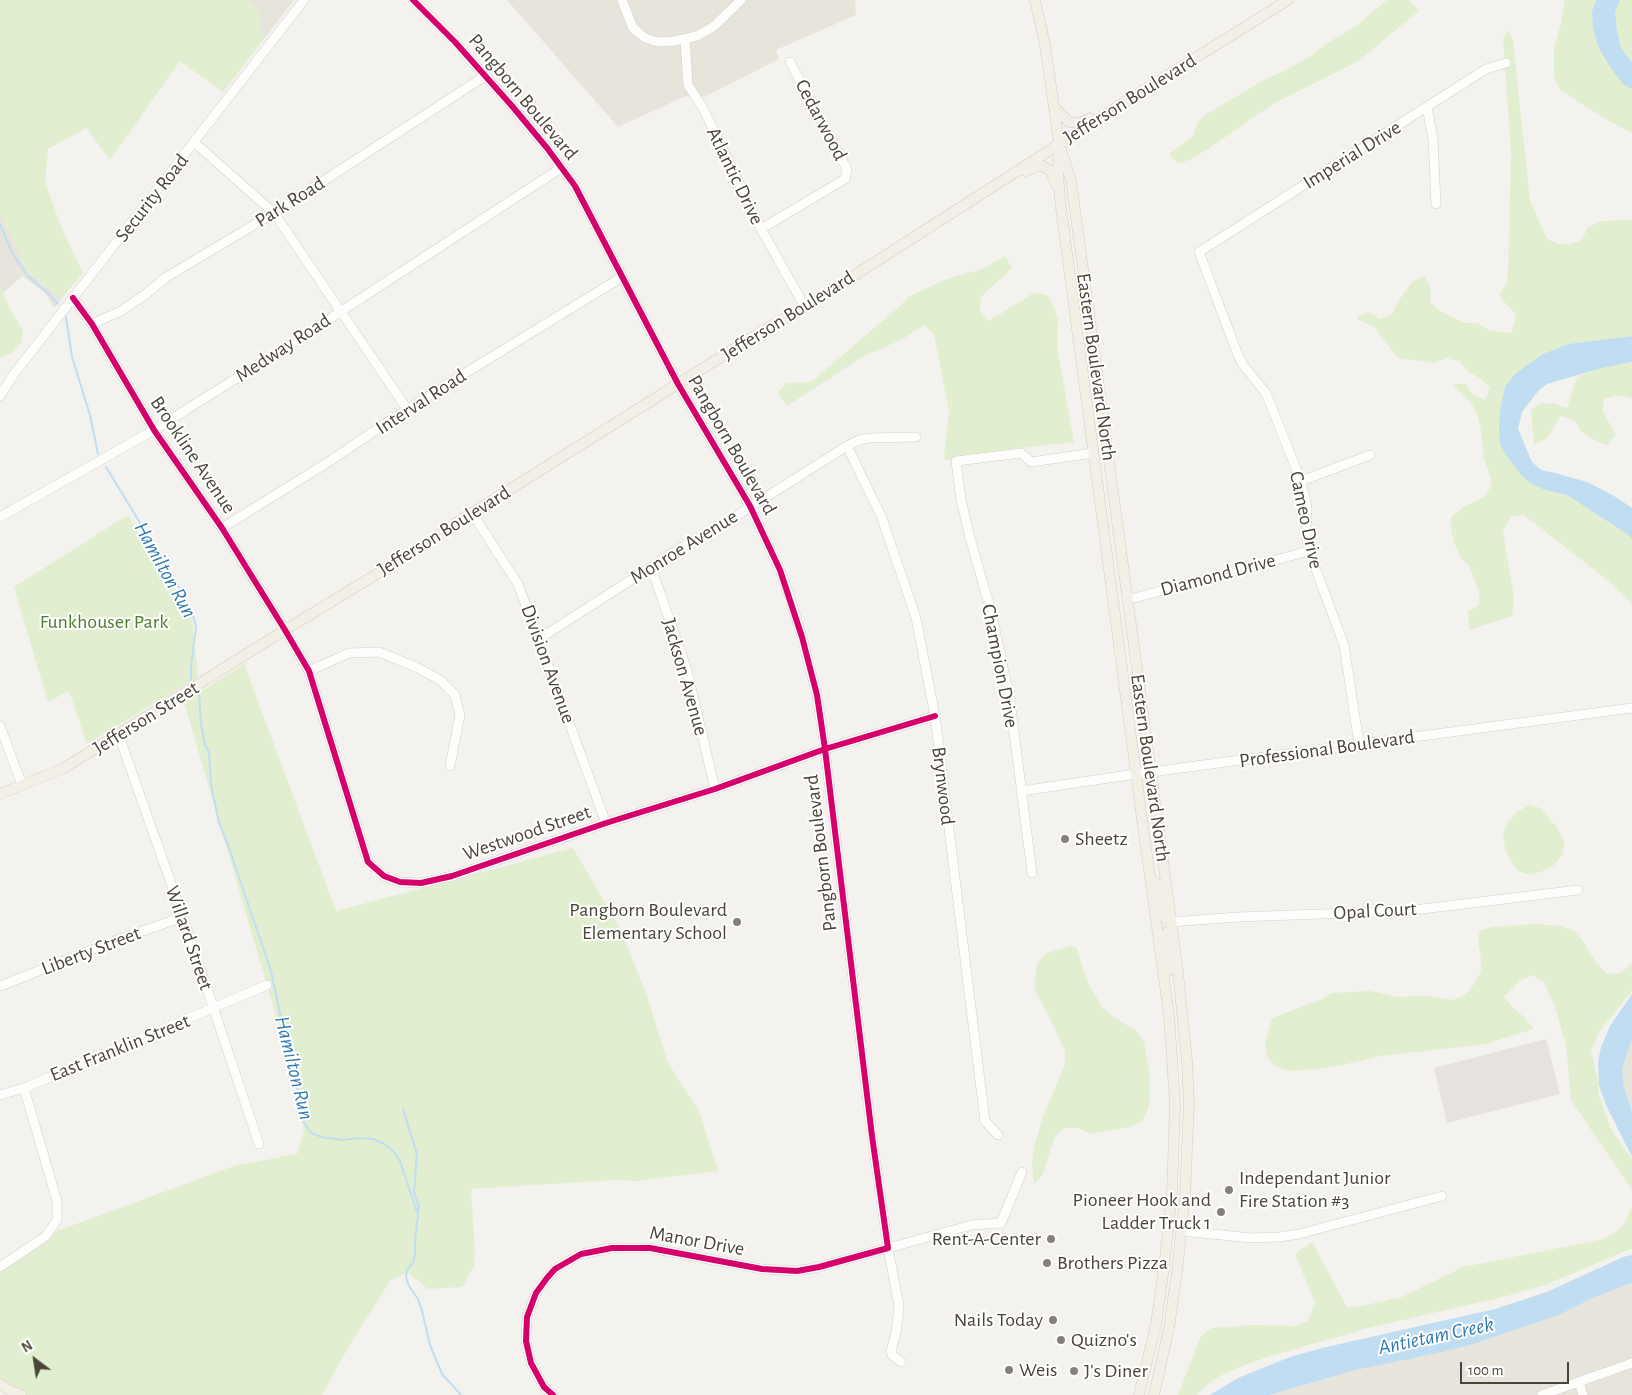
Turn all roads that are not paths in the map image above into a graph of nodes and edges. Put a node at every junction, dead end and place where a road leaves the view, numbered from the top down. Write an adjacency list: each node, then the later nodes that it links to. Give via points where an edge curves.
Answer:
1 (412, 0): 10 (street, Pangborn Boulevard)
2 (622, 0): 7 (street, via 633,28 645,38 658,42)
3 (741, 0): 7 (street, via 713,27)
4 (1035, 0): 12 (main road, Eastern Boulevard North)
5 (301, 1): 14 (street, Security Road)
6 (1286, 1): 11 (main road, Jefferson Boulevard)
7 (685, 39): 21 (street, Atlantic Drive, via 688,85 703,108)
8 (790, 62): 21 (street, Cedarwood, via 847,169 844,179)
9 (1506, 63): 13 (street, Imperial Drive, via 1486,69)
10 (485, 76): 16 (street, Pangborn Boulevard); 20 (street, Park Road)
11 (1125, 102): 12 (main road, via 1080,123 1069,122); 15 (main road, Jefferson Boulevard)
12 (1054, 107): 15 (main road, Eastern Boulevard North)
13 (1427, 107): 18 (street, via 1433,139); 22 (street, Imperial Drive)
14 (194, 143): 20 (street); 24 (street, Security Road)
15 (1059, 144): 17 (main road, Jefferson Boulevard); 19 (main road, Eastern Boulevard North); 41 (main road, Eastern Boulevard North, via 1070,173)
16 (561, 168): 23 (street, Pangborn Boulevard, via 575,186); 26 (street, Medway Road)
17 (1005, 178): 19 (main road, via 1038,166 1047,168 1054,176); 25 (main road, Jefferson Boulevard)
18 (1436, 204)
19 (1061, 208): 34 (main road, Eastern Boulevard North)
20 (274, 213): 26 (street); 27 (street, Park Road, via 165,278 121,311)
21 (761, 230): 25 (street, Atlantic Drive)
22 (1199, 252): 36 (street, Cameo Drive, via 1238,355 1266,393)
23 (622, 277): 28 (street, Pangborn Boulevard); 30 (street, Interval Road)
24 (73, 298): 27 (street, Brookline Avenue); 29 (street, Security Road)
25 (805, 307): 28 (main road, Jefferson Boulevard)
26 (341, 310): 30 (street); 31 (street, Medway Road)
27 (92, 324): 31 (street, Brookline Avenue)
28 (678, 384): 37 (street, Pangborn Boulevard); 38 (main road, Jefferson Boulevard)
29 (0, 396)
30 (407, 409): 42 (street, Interval Road)
31 (154, 430): 40 (street, Medway Road); 42 (street, Brookline Avenue)
32 (916, 438): 33 (street, Monroe Avenue, via 869,438)
33 (846, 446): 37 (street, Monroe Avenue); 50 (street, Brynwood, via 882,518 916,618)
34 (1093, 453): 39 (main road, Eastern Boulevard North); 41 (main road, via 1102,460 1109,511); 60 (street, Champion Drive, via 1031,462 1021,453 956,461 961,500 1001,655)
35 (1370, 455): 36 (street)
36 (1301, 481): 43 (street, Cameo Drive, via 1307,507)
37 (750, 506): 44 (street, Monroe Avenue); 54 (street, Pangborn Boulevard, via 780,570 802,637 817,695)
38 (472, 513): 46 (main road, Jefferson Boulevard); 47 (street, Division Avenue, via 518,584)
39 (1102, 514): 45 (main road, via 1108,530 1116,589 1120,597); 57 (main road, Eastern Boulevard North)
40 (0, 518)
41 (1117, 523): 45 (main road, Eastern Boulevard North)
42 (222, 528): 46 (street, Brookline Avenue)
43 (1309, 551): 45 (street, Diamond Drive); 53 (street, Cameo Drive, via 1344,645)
44 (651, 567): 47 (street, Monroe Avenue); 59 (street, Jackson Avenue, via 687,670)
45 (1127, 600): 56 (main road, Eastern Boulevard North)
46 (285, 630): 48 (street, Westwood Street); 52 (main road, Jefferson Street)
47 (539, 639): 62 (street, Division Avenue)
48 (309, 671): 55 (street, via 349,653 379,652 440,680 455,695 460,714); 62 (street, Westwood Street, via 368,862 384,876 400,882 421,883 452,876)
49 (1632, 708): 53 (street, Professional Boulevard)
50 (935, 716): 54 (street, Westwood Street); 74 (street, Brynwood, via 985,1121)
51 (0, 726): 58 (street)
52 (118, 733): 58 (main road, Jefferson Street, via 64,768); 66 (street, Willard Street)
53 (1359, 744): 56 (street, Professional Boulevard)
54 (825, 749): 59 (street, Westwood Street); 80 (street, Pangborn Boulevard)
55 (450, 766)
56 (1150, 772): 57 (street, Professional Boulevard); 67 (main road, Eastern Boulevard North)
57 (1136, 774): 60 (street, Professional Boulevard); 63 (main road, Eastern Boulevard North)
58 (22, 785): 61 (main road, Jefferson Street)
59 (715, 788): 62 (street, Westwood Street)
60 (1022, 791): 64 (street, Champion Drive)
61 (0, 794)
62 (606, 823)
63 (1146, 846): 67 (main road, via 1163,914); 71 (main road, Eastern Boulevard North)
64 (1032, 873)
65 (1578, 890): 67 (street, Opal Court, via 1406,910)
66 (183, 917): 69 (street, Liberty Street); 70 (street, Willard Street)
67 (1171, 922): 71 (main road, via 1166,935 1170,975); 79 (main road, Eastern Boulevard North, via 1184,1013 1189,1104)
68 (267, 985): 70 (street, East Franklin Street)
69 (0, 986)
70 (213, 1009): 72 (street, East Franklin Street); 75 (street, Willard Street)
71 (1169, 1016): 78 (main road, Eastern Boulevard North, via 1175,1104)
72 (24, 1088): 73 (street, East Franklin Street); 81 (street, via 57,1201 57,1220 46,1236)
73 (0, 1095)
74 (998, 1135)
75 (259, 1144)
76 (1022, 1172): 80 (street, Manor Drive, via 1001,1223 972,1226)
77 (1442, 1196): 79 (street, via 1279,1237 1252,1238)
78 (1168, 1230): 79 (main road); 86 (main road, Eastern Boulevard North, via 1156,1324)
79 (1181, 1231): 91 (main road, Eastern Boulevard North, via 1169,1328)
80 (888, 1248): 82 (street, Pangborn Boulevard, via 899,1306 891,1350); 88 (street, Manor Drive, via 797,1270 762,1269 650,1248 612,1248 581,1254 555,1269 547,1278 536,1293 526,1317 526,1341 531,1364)
81 (0, 1266)
82 (901, 1362)
83 (1632, 1363): 84 (street)
84 (1579, 1382): 92 (street); 93 (street)
85 (0, 1384): 87 (main road)
86 (1142, 1384): 89 (main road, Eastern Boulevard North); 90 (main road, via 1148,1389)
87 (21, 1395)
88 (553, 1395)
89 (1139, 1395)
90 (1148, 1395)
91 (1154, 1395)
92 (1542, 1395)
93 (1583, 1395)

